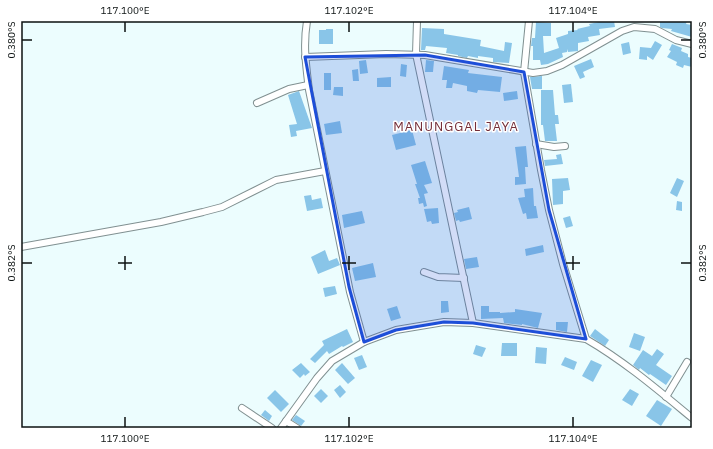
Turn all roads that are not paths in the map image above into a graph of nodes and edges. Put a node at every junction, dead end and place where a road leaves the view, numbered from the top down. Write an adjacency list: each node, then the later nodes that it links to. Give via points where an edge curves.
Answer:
1 (307, 21): 8 (street)
2 (417, 21): 7 (street)
3 (529, 21): 9 (street)
4 (656, 21): 5 (street)
5 (655, 29): 6 (street, via 676,40); 9 (street, via 634,27 622,31 562,65 547,71)
6 (692, 44)
7 (416, 54): 8 (street); 9 (street); 17 (street)
8 (305, 57): 10 (street)
9 (524, 72): 12 (street)
10 (308, 85): 11 (street, via 289,89); 14 (street)
11 (256, 103)
12 (536, 144): 13 (street); 19 (street, via 549,210)
13 (565, 146)
14 (325, 171): 15 (street, via 276,180 222,207 203,212); 20 (street, via 350,292)
15 (21, 247)
16 (424, 272): 17 (street, via 438,277)
17 (464, 278): 18 (street)
18 (473, 323): 19 (street); 20 (street, via 444,322 396,330)
19 (586, 339): 22 (street)
20 (364, 342): 25 (street, via 325,367)
21 (688, 362): 22 (street)
22 (666, 396): 24 (street)
23 (242, 408): 26 (street)
24 (692, 418)
25 (286, 421): 27 (street); 28 (street)
26 (272, 428)
27 (281, 428)
28 (297, 428)

